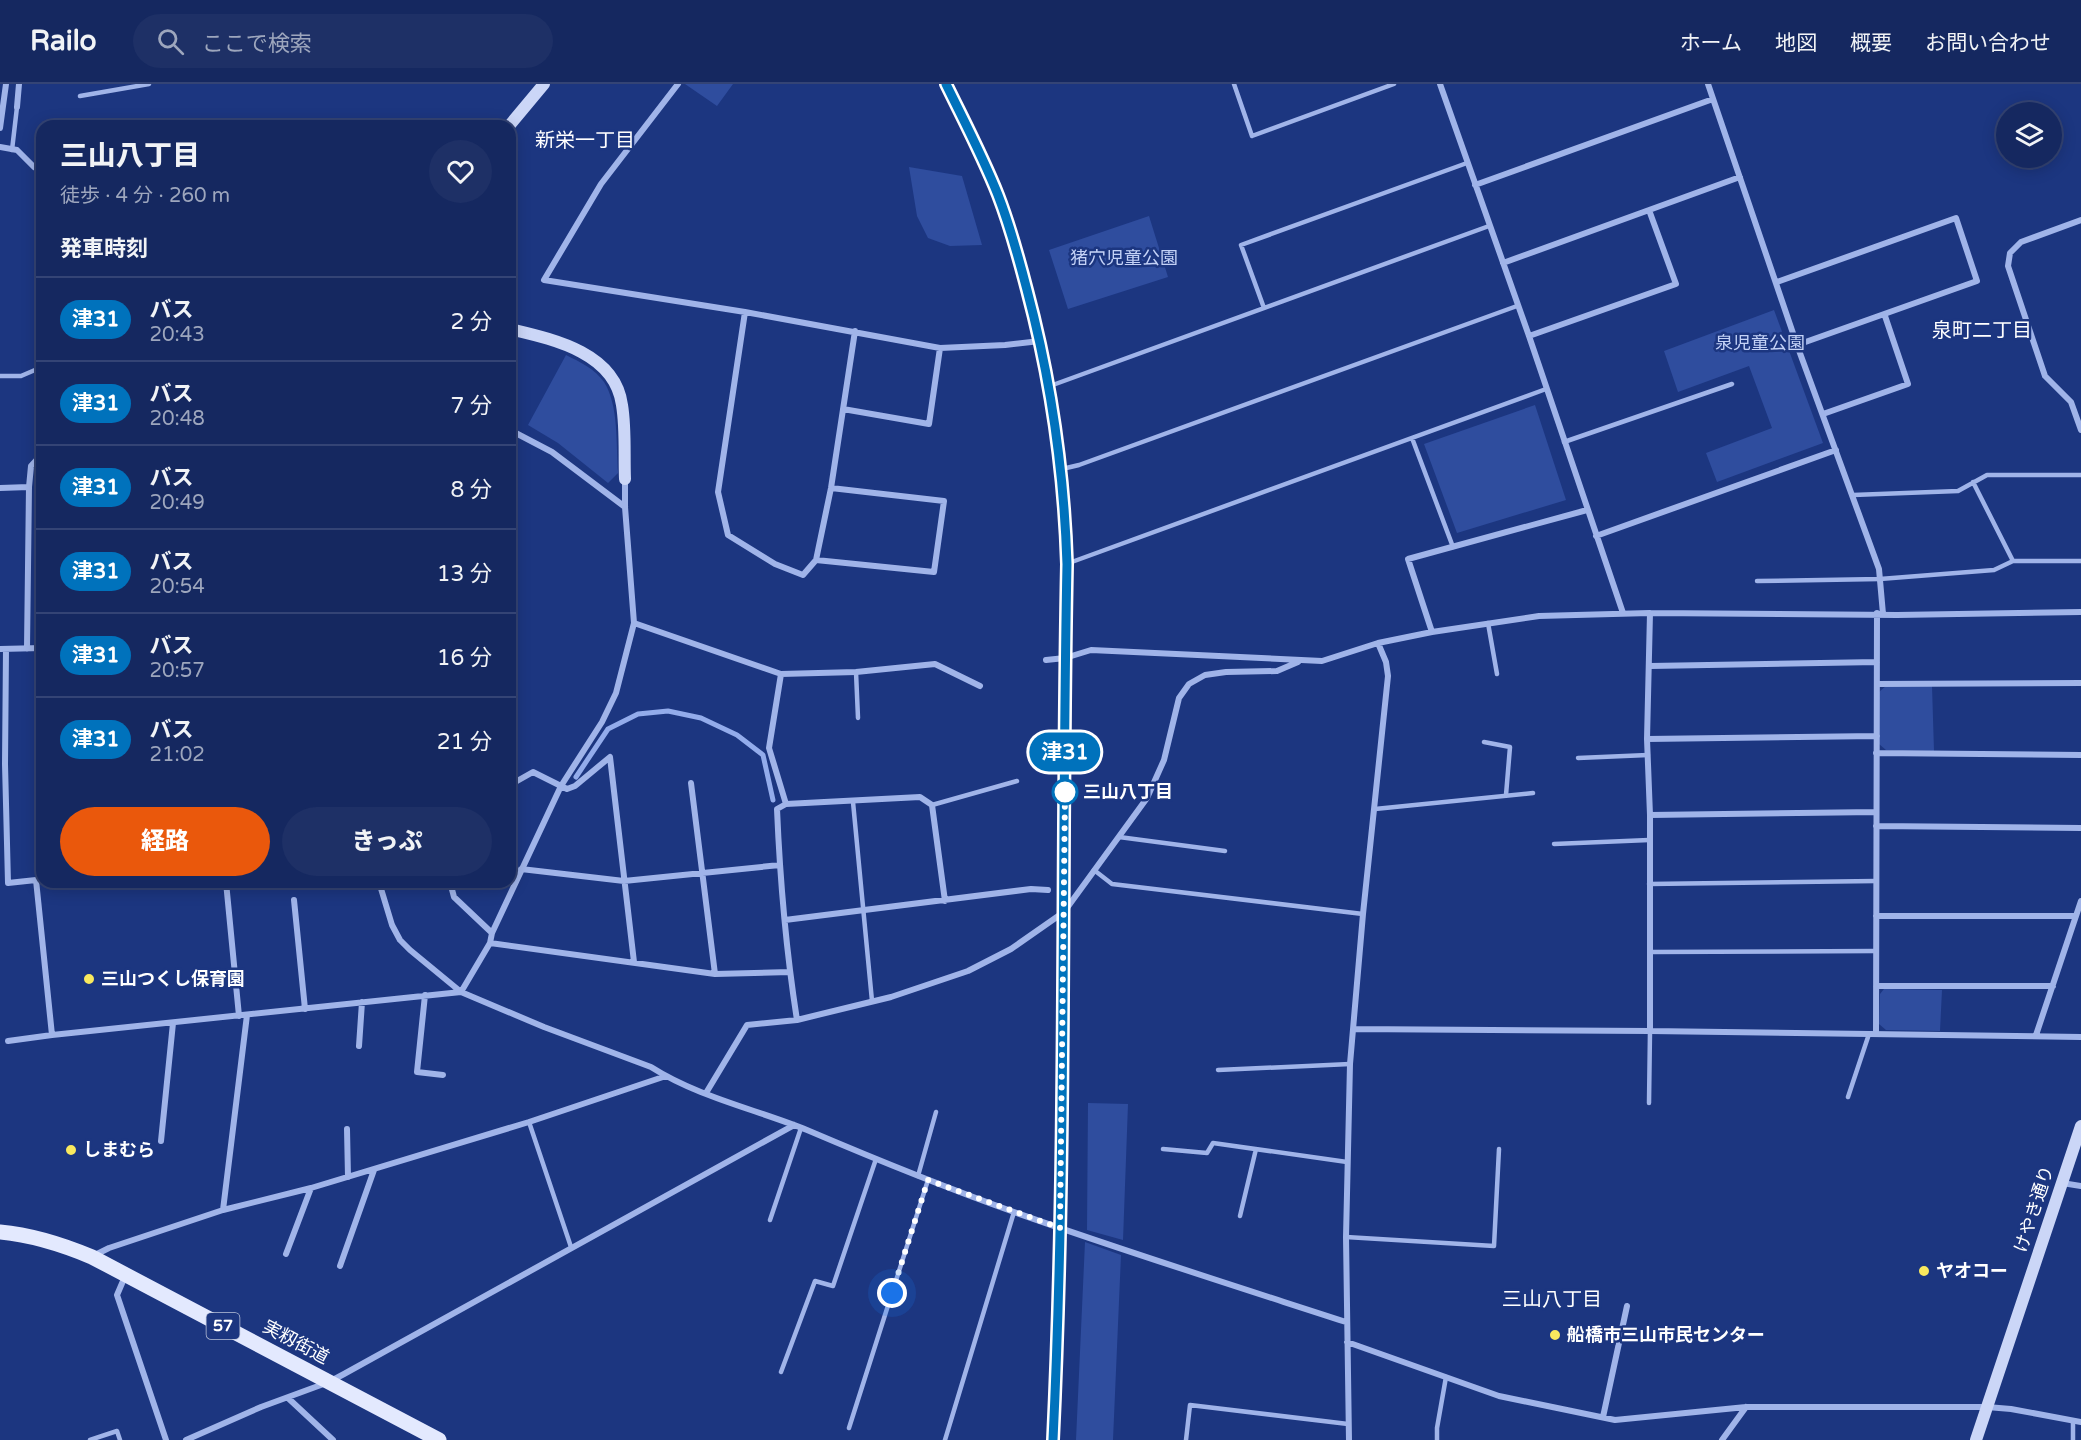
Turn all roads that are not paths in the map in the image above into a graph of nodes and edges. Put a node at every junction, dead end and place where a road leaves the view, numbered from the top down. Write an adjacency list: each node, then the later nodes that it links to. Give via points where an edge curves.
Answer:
1 (6, 84): 15 (street)
2 (19, 84): 13 (street)
3 (149, 84): 11 (lane)
4 (544, 84): 14 (street)
5 (678, 84): 29 (street, via 601,184 544,280)
6 (946, 84): 34 (street, via 999,197)
7 (1234, 84): 8 (lane, via 1252,136)
8 (1394, 84)
9 (1440, 84): 18 (street)
10 (1708, 84): 12 (street)
11 (80, 96)
12 (1713, 99): 20 (street); 21 (street)
13 (17, 107): 17 (lane)
14 (514, 120)
15 (0, 128)
16 (0, 147): 17 (street)
17 (12, 150): 19 (street)
18 (1467, 163): 21 (street); 28 (lane, via 1241,245)
19 (36, 168)
20 (1740, 177): 22 (street); 26 (street)
21 (1475, 185): 24 (street)
22 (1649, 210): 25 (street); 33 (street, via 1676,284)
23 (2081, 220): 44 (street, via 2021,242 2010,253 2008,266 2045,376 2071,402)
24 (1489, 226): 25 (street); 28 (lane)
25 (1503, 263): 27 (street)
26 (1777, 282): 30 (street, via 1956,218 1977,281); 35 (street)
27 (1517, 306): 33 (street); 50 (lane)
28 (1264, 308): 40 (lane)
29 (745, 312): 32 (street); 62 (street, via 718,492 728,535 775,564 803,575)
30 (1885, 315): 35 (street); 43 (street, via 1908,384)
31 (516, 331): 52 (street, via 567,344 590,357 610,376 622,403)
32 (855, 332): 36 (street); 42 (street)
33 (1529, 336): 41 (street)
34 (1041, 341): 36 (street); 40 (street)
35 (1797, 345): 43 (street)
36 (940, 348): 42 (street, via 929,424)
37 (36, 370): 38 (lane, via 21,376)
38 (0, 376)
39 (1732, 384): 47 (lane)
40 (1050, 386): 50 (street)
41 (1546, 389): 46 (lane); 47 (street)
42 (843, 409): 56 (street)
43 (1823, 414): 48 (street)
44 (2081, 430)
45 (516, 433): 58 (street, via 552,452)
46 (1412, 438): 61 (lane); 65 (lane)
47 (1564, 442): 59 (street)
48 (1836, 450): 57 (street); 60 (street)
49 (36, 461): 54 (street, via 31,466)
50 (1061, 470): 65 (street)
51 (2081, 475): 53 (lane, via 1987,475)
52 (625, 479): 58 (street)
53 (1973, 482): 57 (lane, via 1958,491); 63 (lane)
54 (28, 487): 55 (street); 78 (street)
55 (0, 488)
56 (831, 488): 62 (street); 62 (street, via 944,501 934,572)
57 (1852, 495): 66 (street)
58 (625, 507): 72 (street)
59 (1587, 510): 60 (street); 61 (street)
60 (1596, 536): 69 (street)
61 (1453, 547): 74 (street, via 1408,559)
62 (816, 560)
63 (2013, 561): 64 (lane); 66 (lane, via 1994,570)
64 (2081, 561)
65 (1067, 564): 79 (street)
66 (1880, 579): 67 (lane); 71 (street)
67 (1757, 581)
68 (2081, 612): 71 (street)
69 (1623, 613): 70 (street); 73 (street, via 1539,616)
70 (1650, 613): 71 (street); 83 (street)
71 (1880, 613): 82 (street)
72 (634, 623): 85 (street); 101 (street, via 616,693)
73 (1488, 623): 74 (street); 86 (lane)
74 (1432, 632): 75 (street)
75 (1378, 643): 81 (street, via 1322,661); 107 (street, via 1388,676)
76 (36, 648): 78 (street)
77 (3, 649): 78 (street); 124 (street)
78 (27, 649)
79 (1065, 658): 80 (street); 81 (street, via 1091,650); 137 (street)
80 (1046, 660)
81 (1302, 660): 112 (street, via 1277,671 1205,675 1189,684 1179,698 1164,760 1147,798)
82 (1877, 662): 83 (street); 88 (street)
83 (1650, 666): 92 (street)
84 (856, 672): 85 (street); 89 (street, via 935,664); 90 (lane)
85 (782, 674): 105 (street, via 769,747)
86 (1497, 674)
87 (2081, 683): 88 (street)
88 (1877, 684): 91 (street)
89 (980, 686)
90 (858, 718)
91 (1877, 736): 92 (street); 94 (street)
92 (1647, 739): 95 (street)
93 (1484, 742): 103 (lane, via 1510,747)
94 (1876, 753): 96 (street); 108 (street)
95 (1648, 755): 97 (lane); 109 (street)
96 (2081, 755)
97 (1578, 758)
98 (516, 781): 101 (street, via 533,772)
99 (1017, 781): 106 (lane)
100 (691, 783): 119 (street)
101 (561, 786): 117 (street); 122 (street, via 575,786 610,757)
102 (1533, 793): 103 (lane)
103 (1506, 795): 107 (lane)
104 (853, 802): 105 (street); 106 (street, via 920,797); 136 (lane)
105 (786, 804): 116 (street, via 777,809)
106 (932, 805): 134 (street)
107 (1375, 809): 138 (street)
108 (1876, 812): 109 (street); 110 (street)
109 (1650, 815): 113 (street)
110 (1876, 826): 111 (street); 123 (street)
111 (2081, 828)
112 (1119, 837): 115 (lane); 118 (street)
113 (1650, 840): 114 (lane); 125 (street)
114 (1554, 844)
115 (1226, 851)
116 (780, 865): 119 (street); 141 (street)
117 (521, 869): 121 (street); 122 (street)
118 (1094, 870): 137 (street); 138 (lane, via 1112,884)
119 (701, 872): 122 (street); 148 (street)
120 (36, 880): 124 (street)
121 (516, 880)
122 (624, 881): 146 (street)
123 (1876, 881): 125 (lane); 139 (street)
124 (8, 883): 126 (street)
125 (1649, 884): 145 (street)
126 (0, 885)
127 (37, 888): 162 (street)
128 (227, 888): 156 (street)
129 (381, 888): 151 (street, via 400,940)
130 (452, 888): 142 (street, via 454,897)
131 (512, 888): 142 (street)
132 (1048, 890): 134 (street)
133 (294, 900): 155 (street)
134 (945, 901): 136 (street)
135 (2081, 901): 140 (street)
136 (865, 911): 141 (street); 153 (lane)
137 (1064, 912): 153 (street, via 1011,949 968,971); 197 (street)
138 (1363, 914): 159 (street)
139 (1876, 916): 140 (street); 144 (street)
140 (2076, 916): 150 (street)
141 (785, 920): 147 (street)
142 (492, 933): 143 (street)
143 (490, 943): 146 (street); 151 (street)
144 (1876, 951): 145 (lane); 149 (street)
145 (1650, 952): 160 (street)
146 (634, 962): 148 (street)
147 (790, 972): 148 (street); 157 (street)
148 (715, 974)
149 (1876, 986): 150 (street); 161 (street)
150 (2053, 986): 163 (street)
151 (462, 992): 152 (street); 170 (street, via 544,1028 651,1067)
152 (425, 995): 154 (street); 169 (street, via 417,1072)
153 (872, 1000): 157 (street)
154 (362, 1002): 155 (street); 166 (street)
155 (305, 1009): 156 (street)
156 (243, 1016): 158 (street); 193 (street)
157 (797, 1020): 171 (street, via 747,1025)
158 (173, 1023): 162 (street); 180 (street)
159 (1353, 1029): 160 (street); 167 (street)
160 (1650, 1031): 161 (street); 173 (lane)
161 (1872, 1034): 163 (street); 172 (lane)
162 (52, 1035): 165 (street)
163 (2036, 1035): 164 (street)
164 (2081, 1037)
165 (8, 1041)
166 (359, 1046)
167 (1350, 1064): 168 (lane); 185 (street)
168 (1218, 1070)
169 (443, 1075)
170 (666, 1077): 171 (street); 175 (street)
171 (706, 1094): 176 (street)
172 (1848, 1097)
173 (1649, 1102)
174 (936, 1112): 187 (lane)
175 (529, 1122): 186 (street); 200 (lane)
176 (794, 1125): 178 (street); 200 (street)
177 (2081, 1126): 190 (street, けやき通り)
178 (801, 1128): 184 (street); 196 (lane)
179 (347, 1129): 188 (street)
180 (161, 1141)
181 (1163, 1149): 182 (lane, via 1207,1153 1213,1143)
182 (1256, 1149): 185 (lane); 195 (lane)
183 (1499, 1149): 199 (lane, via 1494,1246)
184 (876, 1159): 187 (street); 208 (lane, via 833,1286 815,1281)
185 (1347, 1162): 199 (street)
186 (374, 1170): 188 (street); 203 (street)
187 (918, 1176): 189 (street)
188 (348, 1177): 192 (street)
189 (928, 1180): 194 (street); 218 (lane)
190 (2062, 1183): 191 (street); 213 (street, けやき通り)
191 (2081, 1186)
192 (311, 1188): 193 (street); 201 (street)
193 (223, 1210): 202 (street)
194 (1014, 1212): 197 (street); 225 (lane)
195 (1240, 1216)
196 (770, 1220)
197 (1060, 1228): 206 (street); 226 (street)
198 (0, 1232): 202 (main road, 実籾街道 / 57, via 51,1241)
199 (1346, 1237): 206 (street)
200 (571, 1247): 210 (street)
201 (286, 1254)
202 (92, 1257): 204 (main road, 実籾街道 / 57)
203 (340, 1266)
204 (126, 1274): 210 (main road, 実籾街道 / 57); 221 (street, via 117,1295)
205 (1627, 1306): 214 (street)
206 (1346, 1322): 207 (street)
207 (1347, 1342): 209 (street); 217 (street)
208 (781, 1372)
209 (1446, 1377): 214 (street, via 1499,1396); 229 (lane)
210 (329, 1382): 211 (street); 224 (main road, 実籾街道 / 57)
211 (288, 1398): 222 (street); 223 (street)
212 (1746, 1407): 213 (street); 214 (street, via 1615,1420); 230 (street)
213 (1987, 1407): 215 (street); 231 (street, けやき通り)
214 (1603, 1417)
215 (2073, 1421): 216 (street); 232 (lane)
216 (2081, 1422)
217 (1348, 1424): 227 (lane, via 1190,1404); 228 (street)
218 (849, 1428)
219 (90, 1440): 220 (lane, via 117,1431)
220 (120, 1440)
221 (166, 1440)
222 (186, 1440)
223 (333, 1440)
224 (439, 1440)
225 (945, 1440)
226 (1053, 1440)
227 (1186, 1440)
228 (1349, 1440)
229 (1437, 1440)
230 (1722, 1440)
231 (1976, 1440)
232 (2073, 1440)

